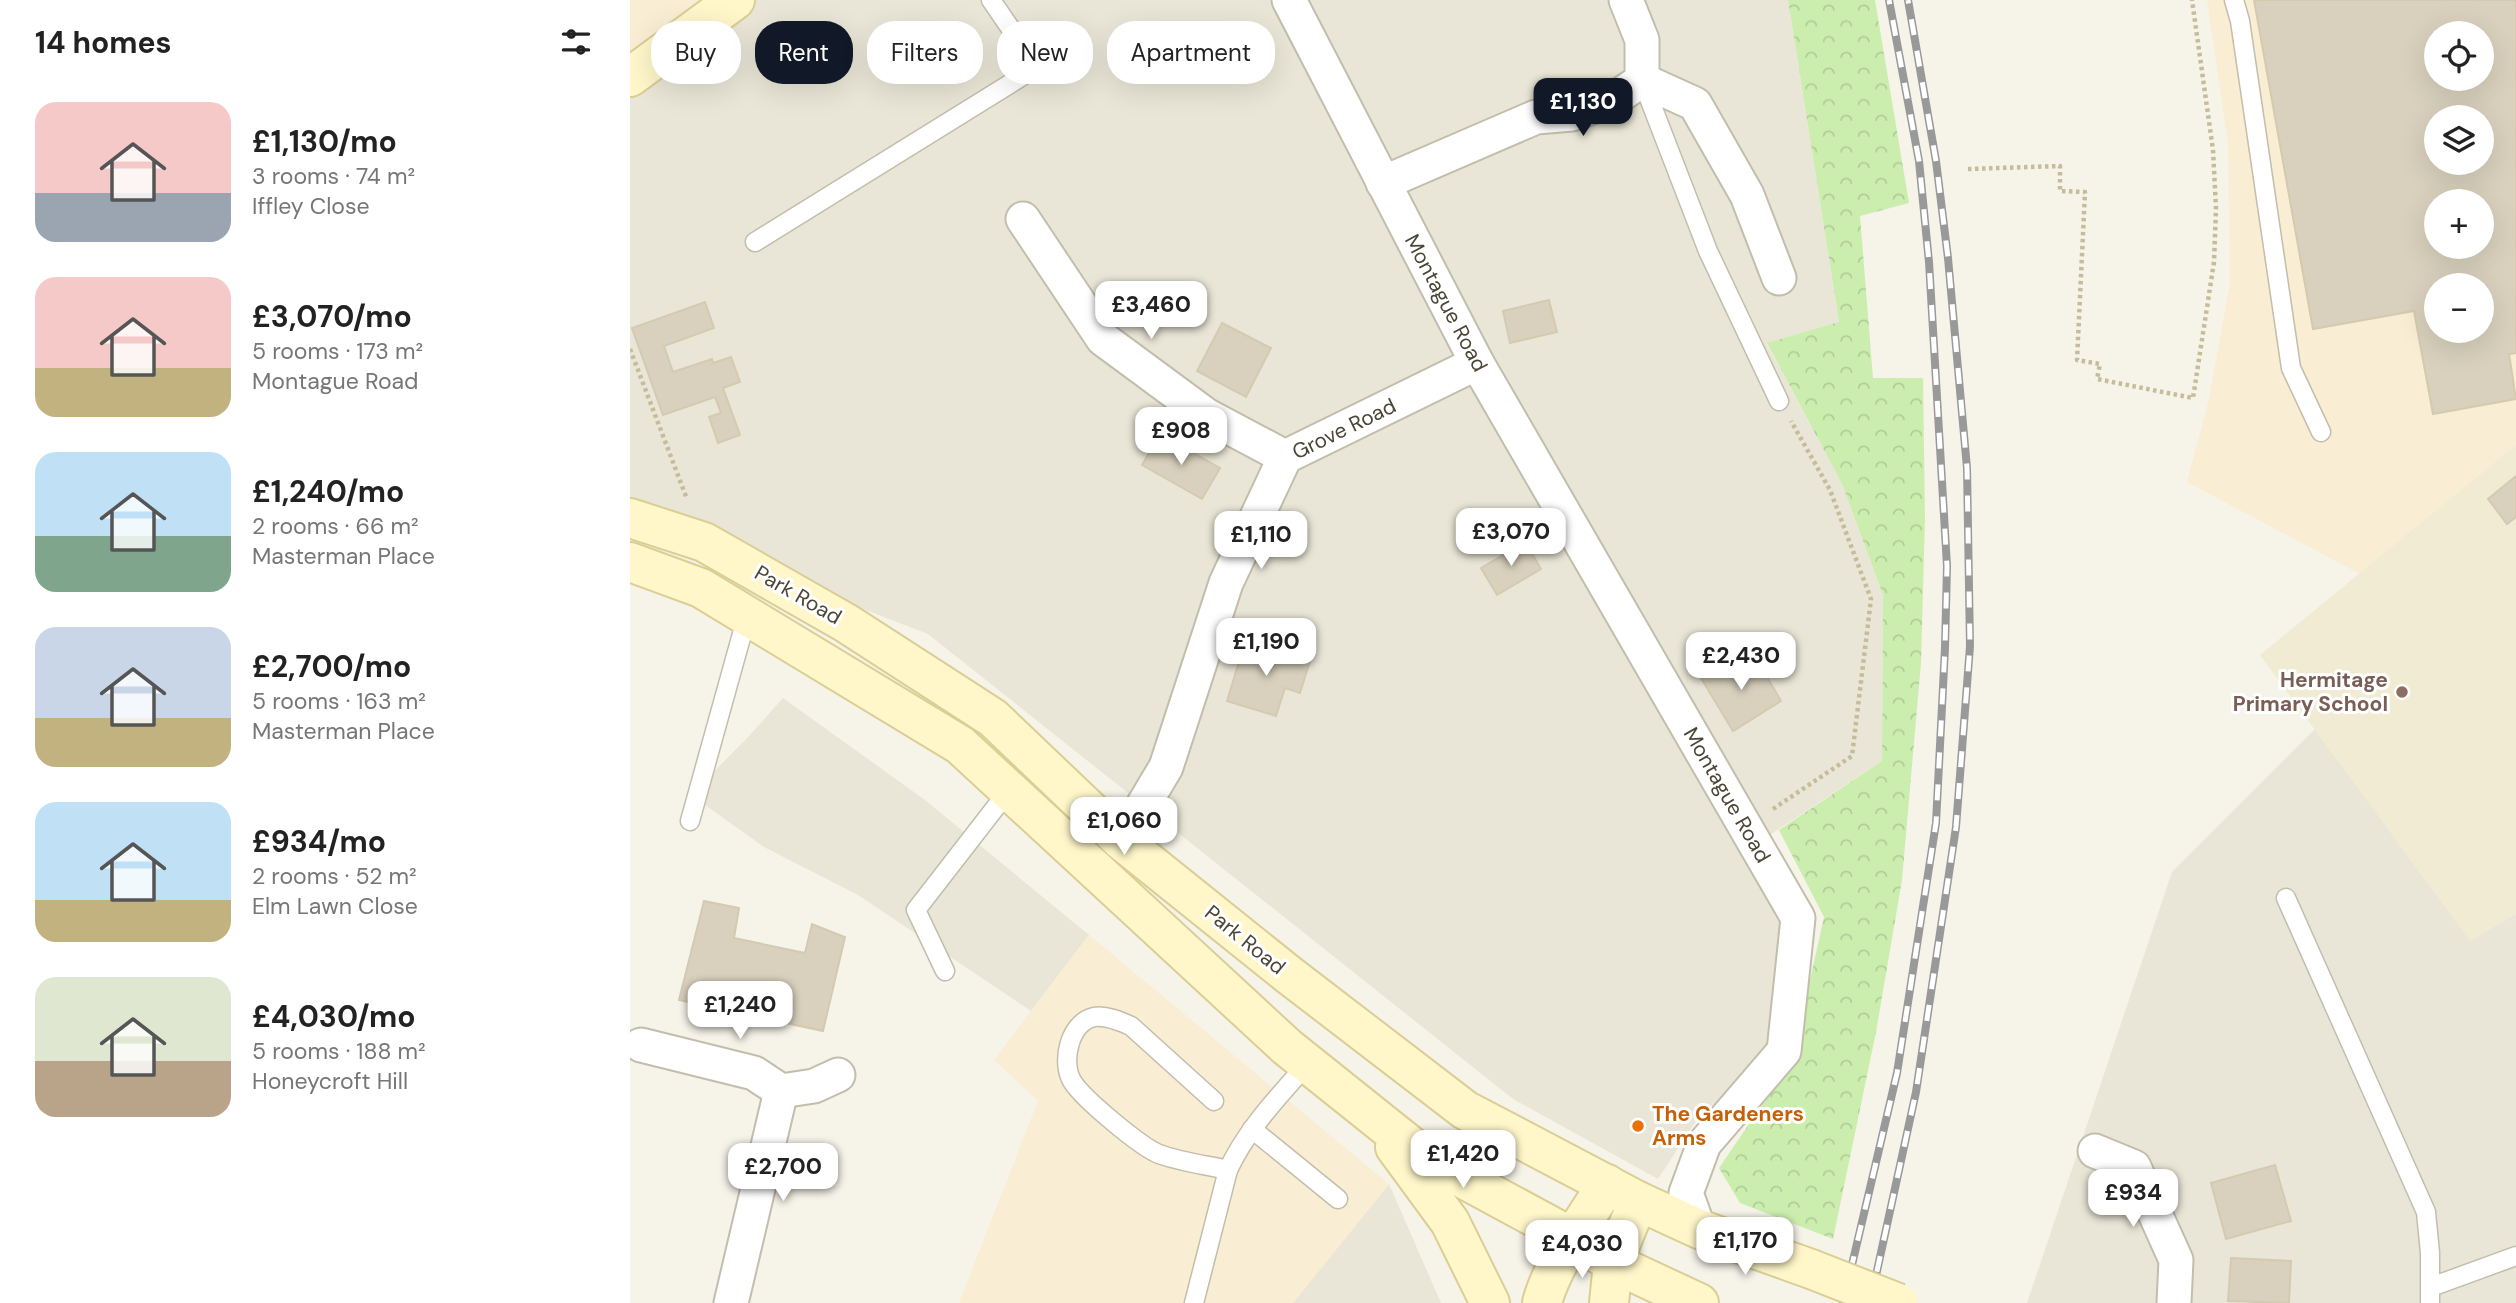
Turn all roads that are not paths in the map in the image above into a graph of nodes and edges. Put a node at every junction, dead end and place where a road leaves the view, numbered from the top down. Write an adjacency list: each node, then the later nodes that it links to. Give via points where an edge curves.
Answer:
1 (735, 0): 6 (main road)
2 (991, 0): 10 (lane, via 1037,67)
3 (1289, 0): 8 (street, Montague Road)
4 (1626, 0): 7 (street, via 1642,40)
5 (2234, 0): 14 (lane, via 2291,368)
6 (630, 77)
7 (1642, 80): 8 (street, via 1613,100 1572,114 1536,117); 11 (street, via 1695,104 1747,195); 13 (lane, via 1707,251)
8 (1382, 183): 12 (street, Montague Road)
9 (1023, 219): 15 (street, via 1103,339 1206,415)
10 (755, 242)
11 (1779, 278)
12 (1477, 363): 15 (street, Grove Road); 35 (street, Montague Road, via 1798,918 1784,1051 1704,1144 1686,1193)
13 (1779, 401)
14 (2321, 432)
15 (1285, 457): 21 (street, Grove Road, via 1226,583 1167,766)
16 (630, 518): 21 (main road, Park Road, via 704,542 846,623 993,718)
17 (630, 562): 18 (main road, Park Road, via 701,588)
18 (747, 616): 19 (main road, Park Road, via 960,745); 20 (lane)
19 (1009, 790): 23 (lane, via 916,910); 25 (main road, Park Road)
20 (690, 821)
21 (1122, 841): 33 (main road, Park Road, via 1465,1110)
22 (2286, 898): 39 (lane, via 2426,1212)
23 (945, 971)
24 (641, 1045): 27 (street, via 754,1073)
25 (1308, 1062): 29 (main road, Park Road); 30 (lane)
26 (838, 1075): 27 (street, via 814,1086)
27 (781, 1091): 40 (street)
28 (1214, 1101): 32 (lane, via 1120,1021 1093,1017 1073,1035 1066,1065 1079,1091 1160,1154)
29 (1372, 1114): 36 (main road, Park Road, via 1427,1159); 42 (main road, via 1450,1222)
30 (1252, 1129): 32 (lane); 34 (lane)
31 (2095, 1151): 47 (street, via 2134,1167 2176,1260)
32 (1228, 1170): 41 (lane)
33 (1623, 1192): 35 (main road, Park Road); 36 (main road); 38 (main road)
34 (1338, 1199)
35 (1699, 1229): 46 (main road, Park Road, bridge)
36 (1573, 1238): 38 (main road, Park Road); 43 (main road)
37 (2516, 1256): 39 (lane)
38 (1613, 1263): 44 (main road); 45 (main road, Park Road)
39 (2431, 1295)
40 (731, 1303)
41 (1194, 1303)
42 (1490, 1303)
43 (1542, 1303)
44 (1609, 1303)
45 (1699, 1303)
46 (1898, 1303)
47 (2175, 1303)

